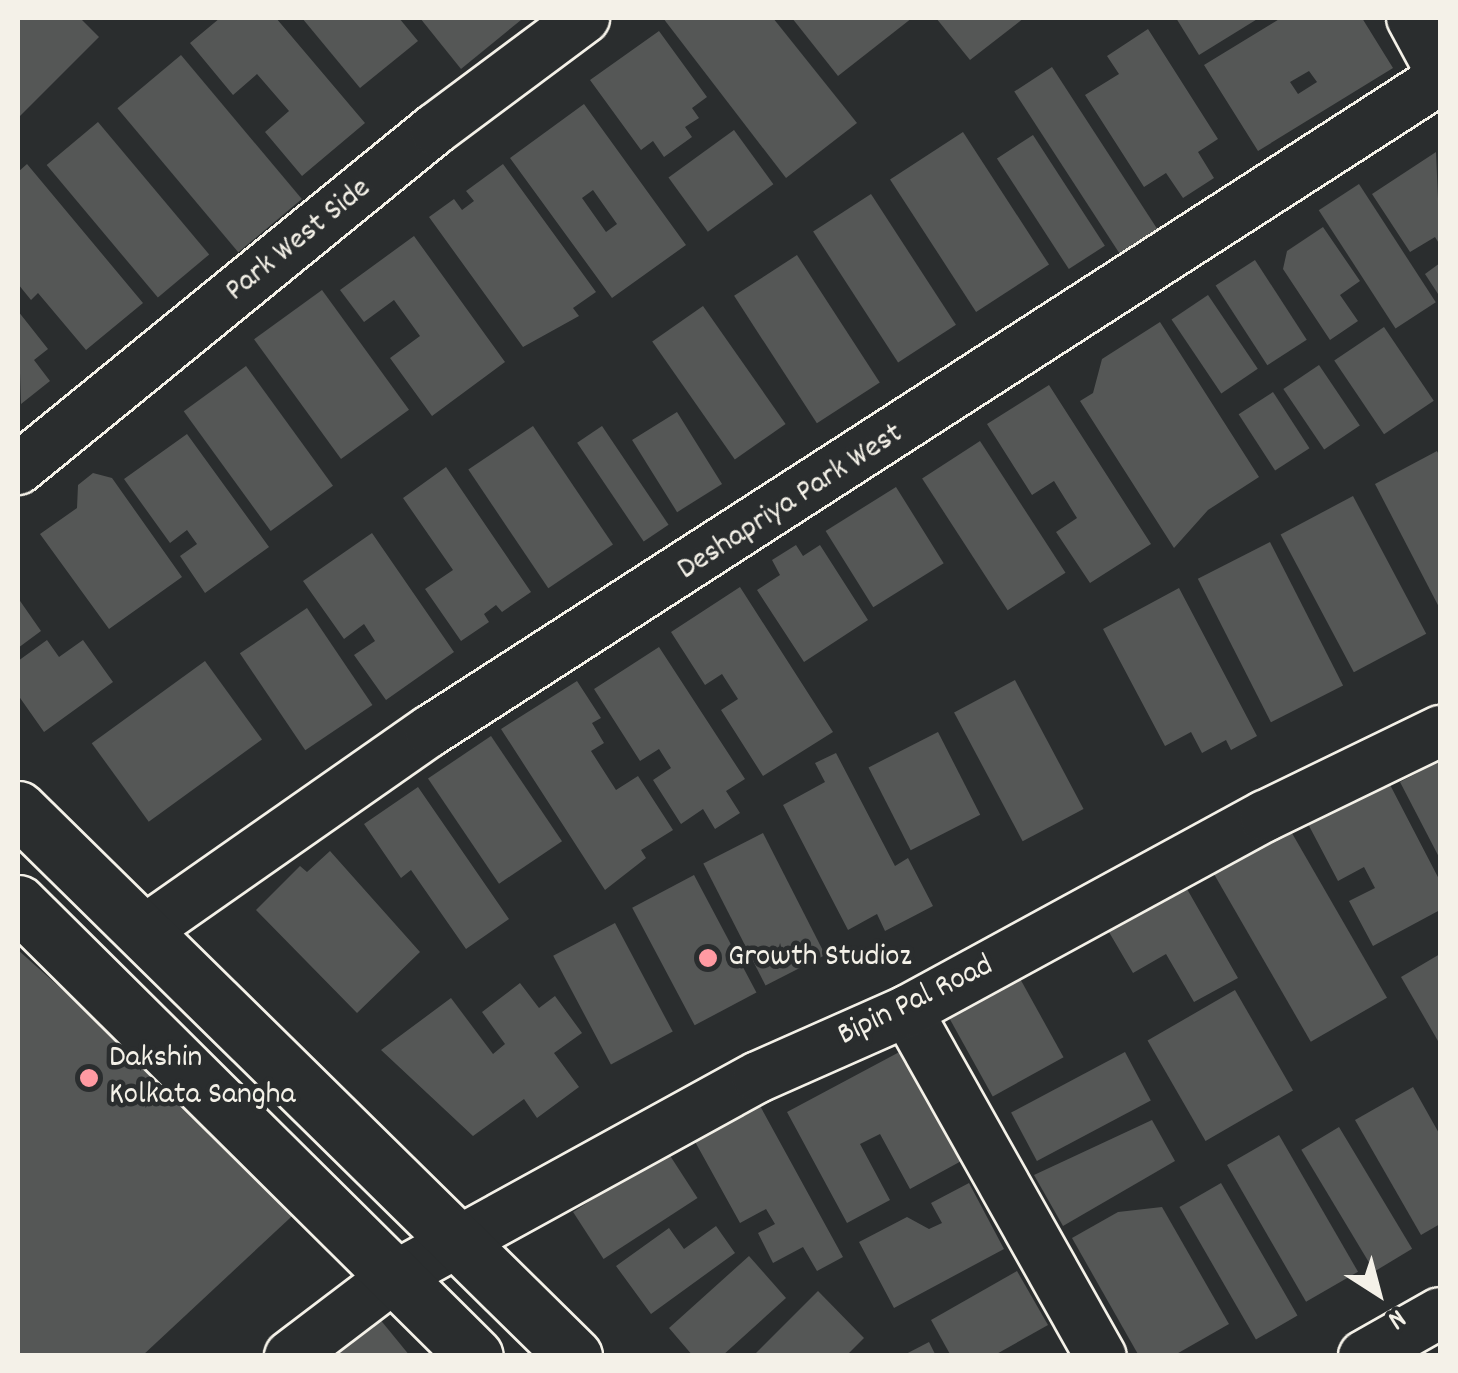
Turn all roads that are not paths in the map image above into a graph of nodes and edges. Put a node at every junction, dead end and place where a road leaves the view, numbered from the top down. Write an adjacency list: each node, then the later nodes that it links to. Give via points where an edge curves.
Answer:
1 (584, 18): 5 (street, Park West Side)
2 (1412, 18): 3 (street)
3 (1440, 70)
4 (1440, 79): 9 (street, Deshapriya Park West, via 430,732)
5 (18, 469)
6 (1440, 731): 10 (street, Bipin Pal Road, via 1265,816)
7 (18, 809): 9 (main road)
8 (18, 903): 12 (main road)
9 (144, 931): 11 (main road)
10 (908, 1011): 11 (street, Bipin Pal Road, via 758,1077); 17 (street)
11 (461, 1239): 12 (street, Bipin Pal Road); 16 (main road)
12 (394, 1278): 14 (street, Bipin Pal Road); 15 (main road)
13 (1440, 1313): 18 (street)
14 (290, 1356)
15 (475, 1356)
16 (574, 1356)
17 (1101, 1356)
18 (1364, 1356)

